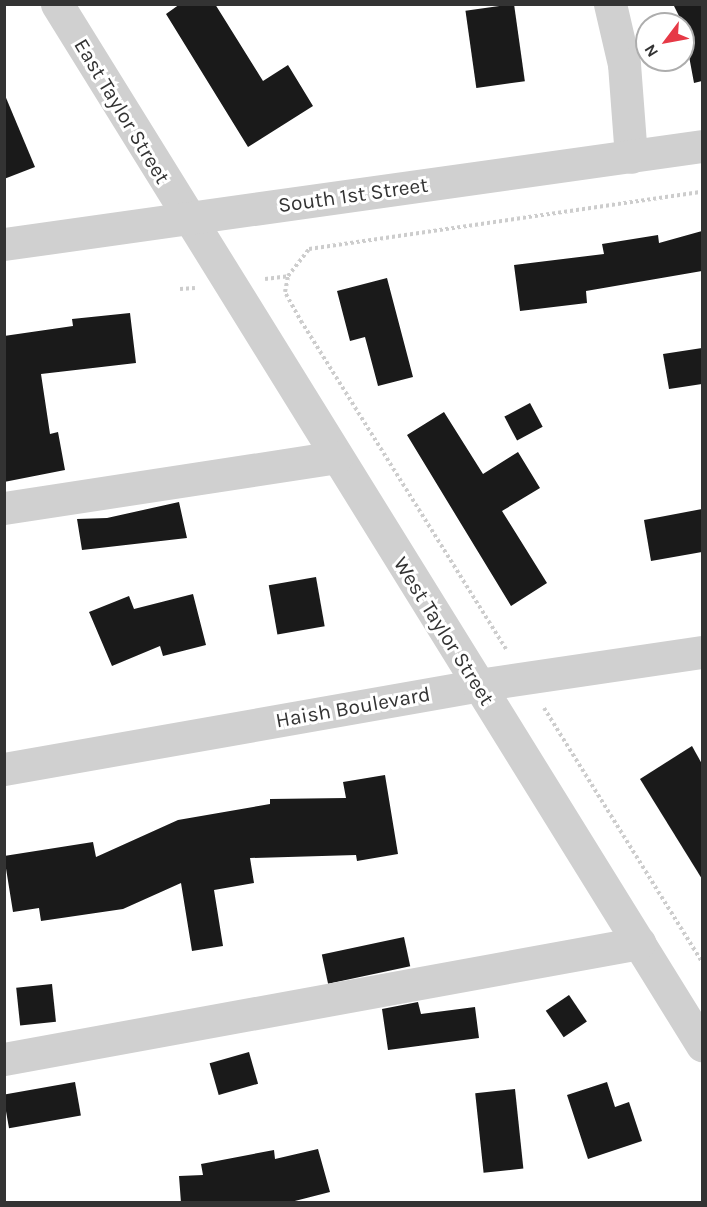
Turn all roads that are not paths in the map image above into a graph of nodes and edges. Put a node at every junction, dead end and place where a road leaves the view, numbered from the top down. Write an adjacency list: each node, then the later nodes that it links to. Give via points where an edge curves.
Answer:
1 (57, 4): 5 (street, East Taylor Street)
2 (610, 4): 4 (street, via 624,64)
3 (702, 146): 4 (street, South 1st Street)
4 (631, 157): 5 (street, South 1st Street)
5 (186, 218): 6 (street, South 1st Street); 7 (street, West Taylor Street)
6 (4, 244)
7 (336, 457): 8 (street); 10 (street, West Taylor Street)
8 (4, 508)
9 (702, 652): 10 (street, Haish Boulevard)
10 (478, 685): 11 (street, Haish Boulevard); 12 (street, West Taylor Street)
11 (4, 769)
12 (639, 943): 13 (street, West Taylor Street); 14 (street)
13 (702, 1045)
14 (4, 1059)

